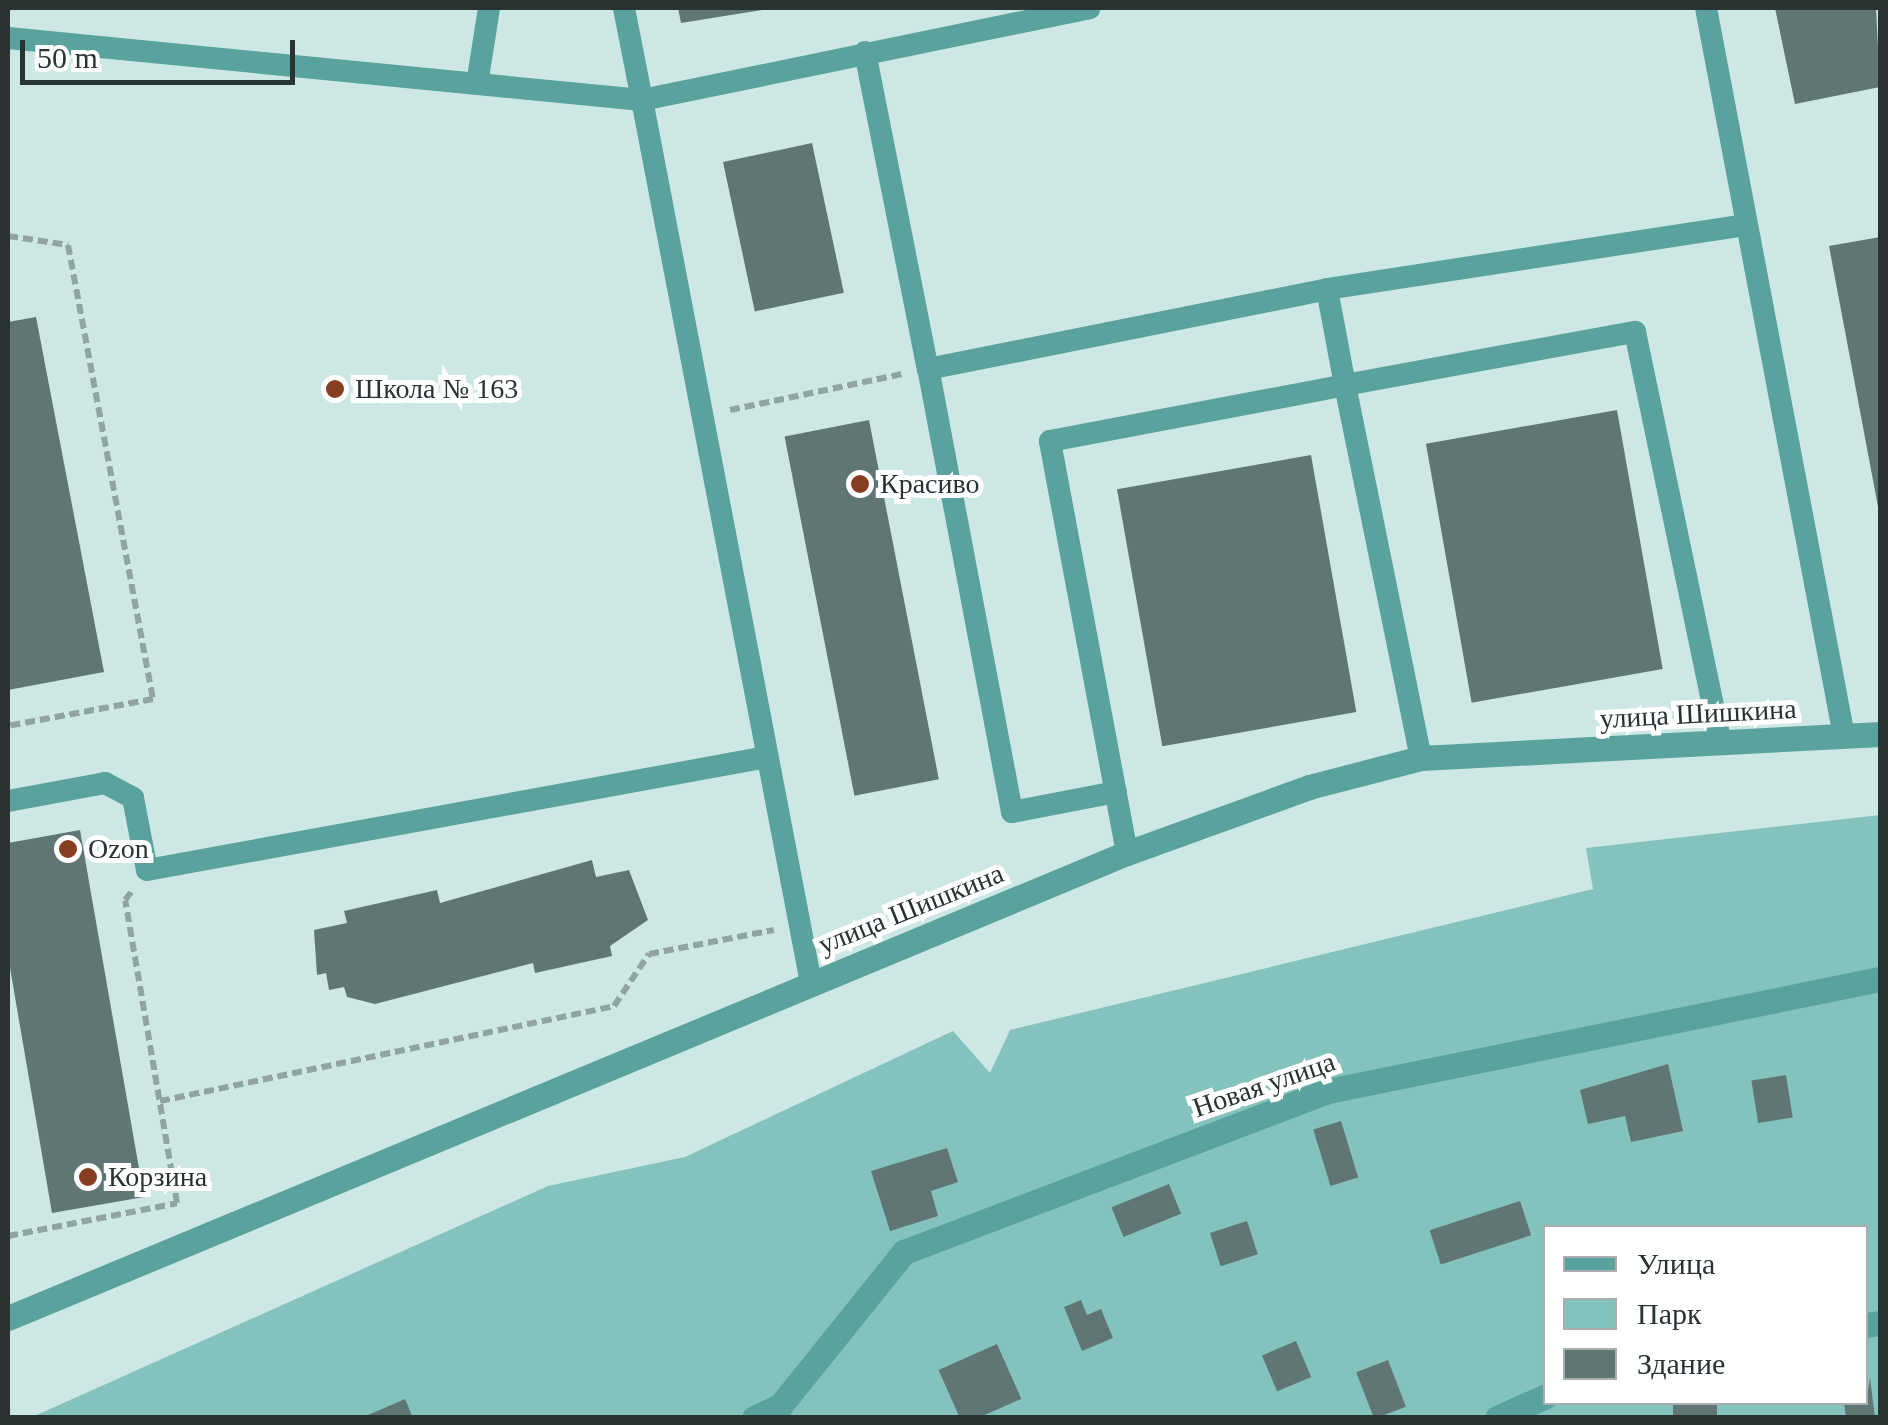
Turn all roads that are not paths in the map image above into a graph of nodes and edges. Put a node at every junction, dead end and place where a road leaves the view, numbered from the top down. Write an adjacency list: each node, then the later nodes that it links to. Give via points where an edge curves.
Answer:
1 (489, 8): 7 (lane)
2 (624, 8): 8 (lane)
3 (1090, 8): 6 (lane)
4 (1706, 8): 9 (lane)
5 (8, 38): 7 (lane)
6 (865, 52): 8 (lane); 11 (lane)
7 (477, 84): 8 (lane)
8 (642, 100): 16 (lane, via 709,414 704,435)
9 (1744, 225): 10 (lane); 14 (lane)
10 (1327, 289): 11 (lane); 12 (lane)
11 (928, 368): 18 (lane, via 1012,812)
12 (1345, 385): 15 (lane, via 1636,332); 17 (lane); 18 (lane, via 1050,441)
13 (1880, 734): 14 (street, улица Шишкина)
14 (1844, 736): 15 (street, улица Шишкина)
15 (1721, 742): 17 (street, улица Шишкина)
16 (767, 757): 19 (lane, via 147,870 133,798 106,783); 22 (lane)
17 (1421, 758): 20 (street, улица Шишкина)
18 (1116, 792): 20 (lane)
19 (8, 801)
20 (1127, 853): 22 (street, улица Шишкина)
21 (1880, 979): 25 (street, Новая улица, via 1328,1090 904,1252 780,1406)
22 (812, 983): 23 (street, улица Шишкина)
23 (8, 1318)
24 (1543, 1397): 26 (street)
25 (754, 1418)
26 (1497, 1418)

